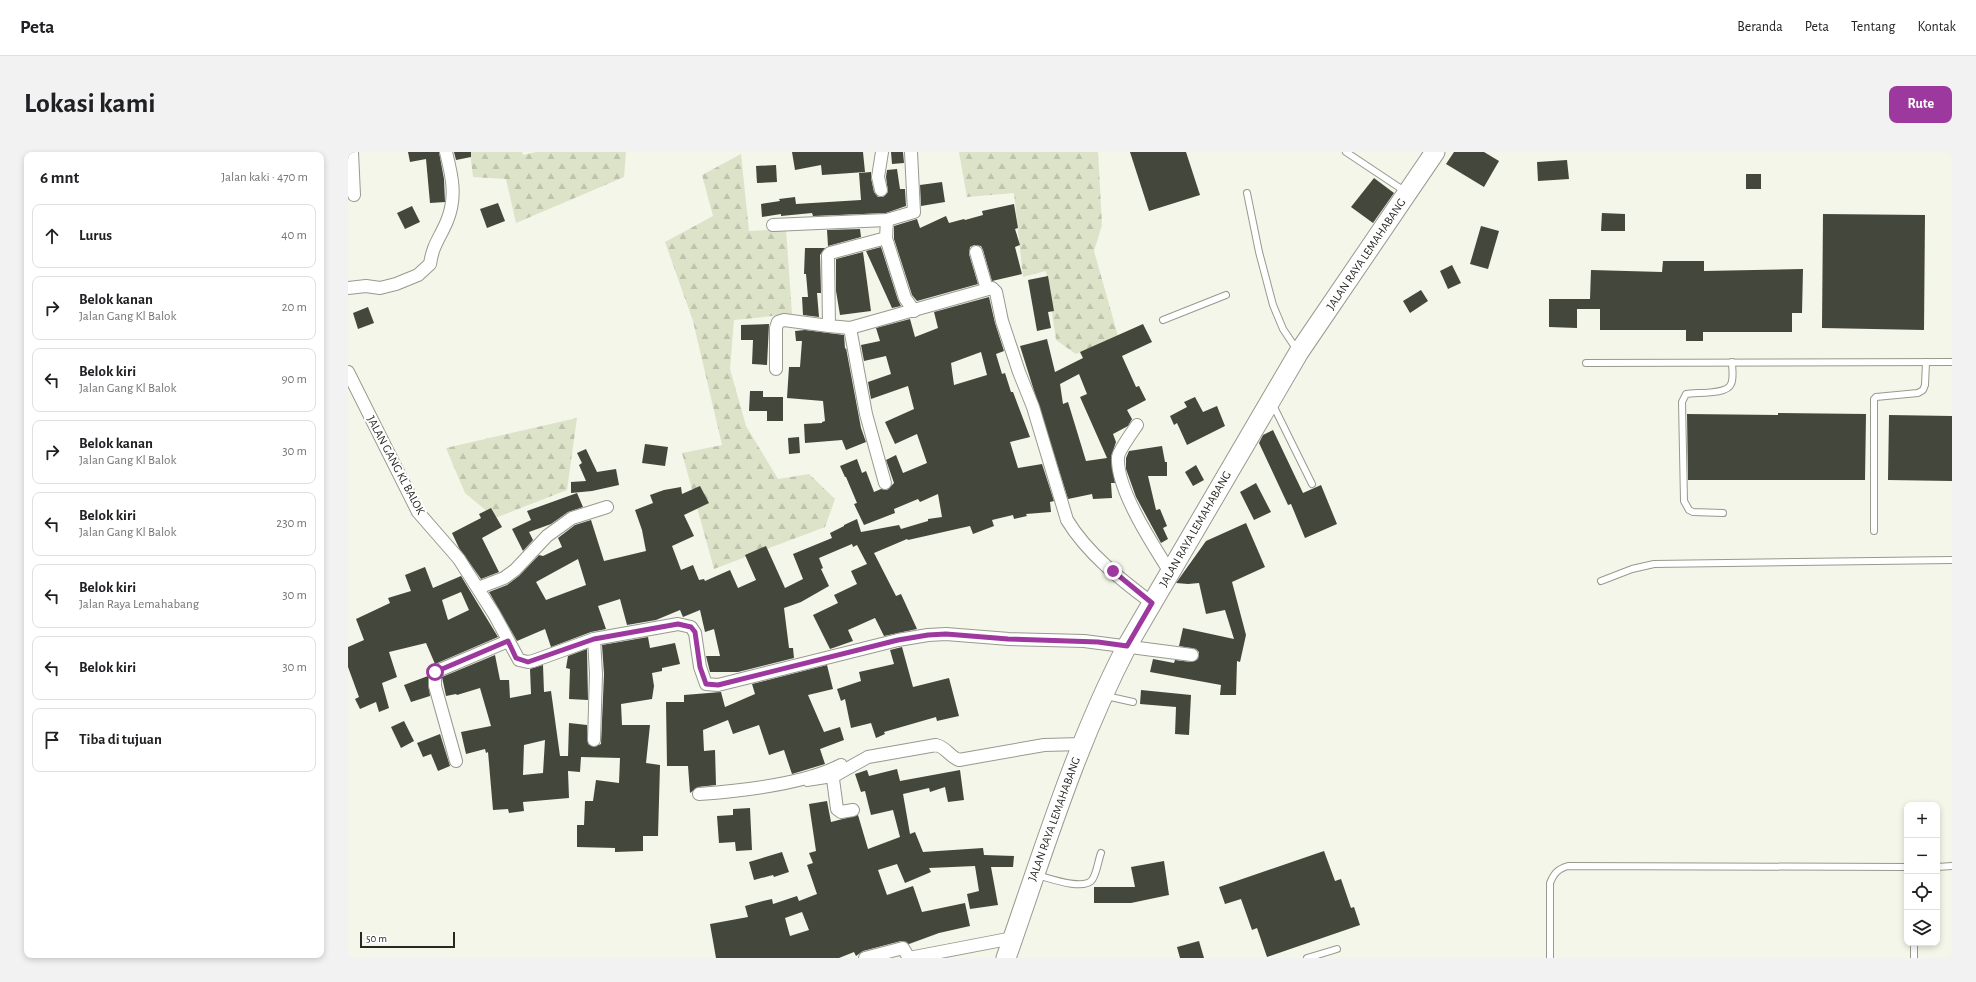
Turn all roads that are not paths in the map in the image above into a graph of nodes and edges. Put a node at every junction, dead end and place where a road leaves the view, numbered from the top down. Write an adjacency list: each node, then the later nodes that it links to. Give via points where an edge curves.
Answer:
1 (352, 152): 10 (street)
2 (446, 152): 15 (street, via 454,194 447,221 432,251 430,264 418,275 396,284 380,288)
3 (882, 152): 7 (street, via 878,177)
4 (911, 152): 11 (street, via 915,211)
5 (1346, 152): 9 (lane)
6 (1435, 152): 9 (main road, JALAN RAYA LEMAHABANG)
7 (881, 190)
8 (1248, 193): 22 (lane, via 1259,252 1273,305 1282,329)
9 (1407, 193): 22 (main road, JALAN RAYA LEMAHABANG)
10 (354, 195)
11 (887, 220): 12 (street); 13 (street)
12 (773, 226)
13 (886, 238): 18 (street, via 905,298); 20 (street, via 830,252 828,255)
14 (976, 252): 16 (street)
15 (348, 288)
16 (987, 289): 18 (street); 40 (street, via 992,288 996,292 1007,336 1033,407 1067,520 1076,534 1108,566)
17 (1226, 295): 19 (lane)
18 (914, 311): 21 (street)
19 (1163, 320)
20 (828, 326): 21 (street); 27 (street, via 784,320 778,322)
21 (850, 328): 31 (street, via 867,420)
22 (1299, 352): 29 (main road, JALAN RAYA LEMAHABANG)
23 (1732, 362): 24 (lane); 26 (lane); 34 (lane, via 1731,386 1725,391 1686,394 1682,402 1684,501 1693,512)
24 (1926, 362): 25 (lane); 35 (lane, via 1923,390 1918,393 1874,399)
25 (1952, 362)
26 (1586, 363)
27 (776, 369)
28 (348, 372): 39 (street, JALAN GANG KL BALOK, via 418,512 459,559)
29 (1270, 400): 32 (lane); 37 (main road, JALAN RAYA LEMAHABANG)
30 (1137, 425): 37 (street, via 1119,454 1121,475 1129,500 1150,541)
31 (885, 483)
32 (1312, 484)
33 (607, 507): 39 (street, via 572,518 546,536 515,570 504,578)
34 (1723, 513)
35 (1874, 531)
36 (1952, 560): 38 (lane, via 1654,564)
37 (1170, 572): 40 (main road, JALAN RAYA LEMAHABANG)
38 (1601, 581)
39 (478, 588): 42 (street, JALAN GANG KL BALOK)
40 (1152, 603): 43 (main road, JALAN RAYA LEMAHABANG)
41 (594, 639): 42 (street, JALAN GANG KL BALOK, via 528,662 516,658); 43 (street, JALAN GANG KL BALOK, via 664,626 687,625 695,632 702,676 706,684 718,685 898,640 928,635 1084,641); 47 (street)
42 (508, 641): 50 (street, via 435,672 434,686)
43 (1127, 646): 44 (street); 45 (main road, JALAN RAYA LEMAHABANG)
44 (1192, 655)
45 (1102, 696): 46 (lane); 48 (main road, JALAN RAYA LEMAHABANG)
46 (1132, 702)
47 (594, 740)
48 (1081, 744): 49 (street, via 1044,745 959,760 942,746 936,745); 59 (main road, JALAN RAYA LEMAHABANG)
49 (891, 752): 51 (street, via 857,762); 53 (street, via 884,750 858,755 824,773 798,780)
50 (456, 761)
51 (833, 779): 52 (lane); 54 (street, via 837,810)
52 (804, 784)
53 (699, 794)
54 (853, 810)
55 (1101, 853): 59 (lane, via 1093,879 1084,885)
56 (1940, 866): 57 (lane)
57 (1952, 866)
58 (1904, 867): 67 (lane, via 1568,866 1559,869 1550,883)
59 (1034, 875): 60 (main road, JALAN RAYA LEMAHABANG)
60 (1013, 938): 64 (street); 65 (main road, JALAN RAYA LEMAHABANG)
61 (1914, 946): 68 (lane)
62 (1337, 949): 66 (lane)
63 (865, 958): 64 (street, via 903,948)
64 (909, 958)
65 (1006, 958)
66 (1307, 958)
67 (1550, 958)
68 (1914, 958)

